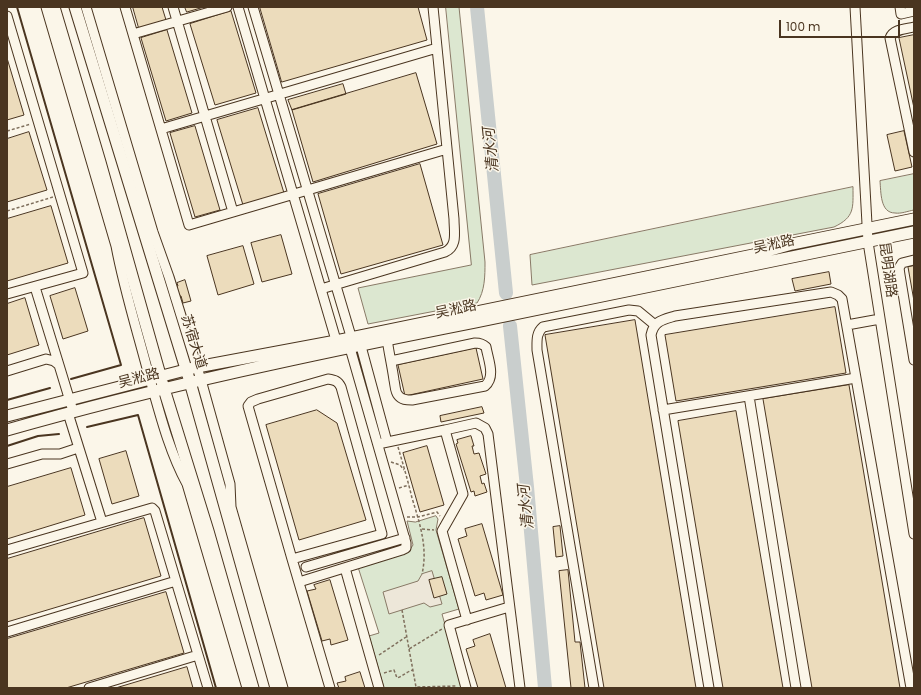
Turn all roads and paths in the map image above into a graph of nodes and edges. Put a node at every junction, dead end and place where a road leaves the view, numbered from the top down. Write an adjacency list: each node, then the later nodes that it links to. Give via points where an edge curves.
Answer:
1 (46, 7): 52 (street, via 116,246 122,278)
2 (54, 7): 52 (main road, via 100,162)
3 (75, 7): 50 (main road, 苏宿大道)
4 (86, 7): 50 (street, via 153,232 169,277)
5 (125, 7): 17 (street)
6 (173, 7): 15 (street)
7 (227, 7): 15 (street)
8 (238, 7): 20 (street)
9 (253, 7): 19 (street)
10 (433, 7): 18 (street)
11 (855, 7): 33 (street, 昆明湖路)
12 (900, 7): 13 (street, via 901,14)
13 (914, 11)
14 (7, 16): 22 (street)
15 (177, 22): 17 (street); 21 (street)
16 (914, 27): 26 (street, via 895,31 890,38)
17 (133, 34): 23 (street)
18 (437, 48): 19 (street); 25 (street)
19 (279, 95): 20 (street); 27 (street)
20 (265, 99): 21 (street); 28 (street)
21 (205, 116): 23 (street); 31 (street)
22 (38, 121): 24 (path); 29 (street)
23 (161, 130): 31 (street, via 189,225)
24 (7, 131)
25 (447, 149): 27 (street); 37 (street, via 455,240 450,250)
26 (914, 152)
27 (307, 190): 28 (street); 37 (street)
28 (293, 194): 31 (street); 39 (street)
29 (60, 195): 30 (path); 38 (street, via 83,273)
30 (7, 211)
31 (233, 212)
32 (914, 219): 33 (main road, 吴淞路)
33 (868, 229): 35 (street, 昆明湖路); 45 (main road, 吴淞路)
34 (914, 232): 35 (main road, 吴淞路)
35 (868, 242): 41 (street, 昆明湖路); 44 (main road, 吴淞路)
36 (914, 260): 46 (street, via 902,264 900,268)
37 (335, 285): 39 (street); 45 (street)
38 (35, 286): 40 (street); 49 (street)
39 (321, 289): 45 (street)
40 (7, 294)
41 (880, 319): 43 (street); 74 (street, 昆明湖路)
42 (656, 325): 43 (street, via 675,316 832,292 842,299); 58 (street, via 651,335); 110 (street, via 638,311 629,310 543,327 539,330 537,338)
43 (847, 325): 53 (street)
44 (387, 340): 45 (main road, 吴淞路); 48 (street)
45 (350, 343): 50 (main road, 吴淞路); 54 (main road, 吴淞路); 63 (street); 64 (street)
46 (913, 350): 47 (street)
47 (914, 360)
48 (391, 361): 48 (street, via 398,396 406,400 485,386 491,374 486,347 480,343)
49 (59, 365): 51 (street, via 46,359); 57 (street)
50 (191, 369): 52 (main road, 吴淞路); 54 (main road, 苏宿大道)
51 (7, 371)
52 (155, 378): 55 (main road); 57 (main road, 吴淞路)
53 (856, 378): 56 (street); 113 (street)
54 (195, 381): 55 (main road, 吴淞路); 103 (main road, 苏宿大道); 104 (street, via 230,484 231,507)
55 (159, 390): 59 (main road, 吴淞路); 101 (street, via 176,463 187,484); 102 (main road, via 208,531)
56 (749, 396): 58 (street); 112 (street)
57 (69, 400): 59 (street); 60 (main road, 吴淞路)
58 (663, 410): 111 (street)
59 (70, 412): 61 (main road, 吴淞路); 65 (street)
60 (7, 416)
61 (7, 430)
62 (445, 430): 63 (street); 72 (street, via 463,494); 86 (street, via 476,423 488,434)
63 (392, 441): 64 (street); 68 (path)
64 (378, 444): 66 (street)
65 (78, 448): 67 (street, via 60,454 42,454); 71 (street)
66 (383, 461): 68 (path, via 393,462); 69 (street)
67 (7, 464)
68 (404, 470): 70 (path)
69 (399, 516): 70 (path); 75 (street)
70 (418, 517): 72 (path, via 437,512); 73 (path)
71 (102, 522): 77 (street); 84 (street, via 152,508)
72 (443, 528): 73 (path); 88 (street)
73 (421, 529): 83 (path, via 424,549)
74 (914, 530)
75 (405, 538): 78 (street); 80 (street, via 406,548)
76 (347, 544): 78 (street); 79 (street); 79 (street, via 382,534 341,388 335,380 328,379 258,399 248,406)
77 (7, 550)
78 (351, 554): 80 (street); 81 (street)
79 (292, 560): 85 (street)
80 (354, 565): 82 (street)
81 (306, 568)
82 (345, 568): 85 (street); 94 (street)
83 (422, 574)
84 (176, 581): 90 (street); 93 (street)
85 (299, 582): 105 (street)
86 (510, 607): 88 (street); 109 (street)
87 (402, 610): 91 (path)
88 (467, 620): 89 (street)
89 (449, 625): 92 (path); 108 (street)
90 (7, 632)
91 (406, 638): 92 (path); 94 (path)
92 (409, 649): 95 (path)
93 (198, 655): 99 (street); 100 (street)
94 (371, 660): 96 (street)
95 (413, 670): 96 (path, via 396,678 394,670); 97 (path)
96 (376, 675): 106 (street)
97 (416, 687): 98 (path)
98 (425, 687): 107 (path)
99 (89, 688)
100 (208, 688)
101 (247, 688)
102 (253, 688)
103 (276, 688)
104 (283, 688)
105 (330, 688)
106 (379, 688)
107 (456, 688)
108 (466, 688)
109 (520, 688)
110 (594, 688)
111 (709, 688)
112 (796, 688)
113 (911, 688)

